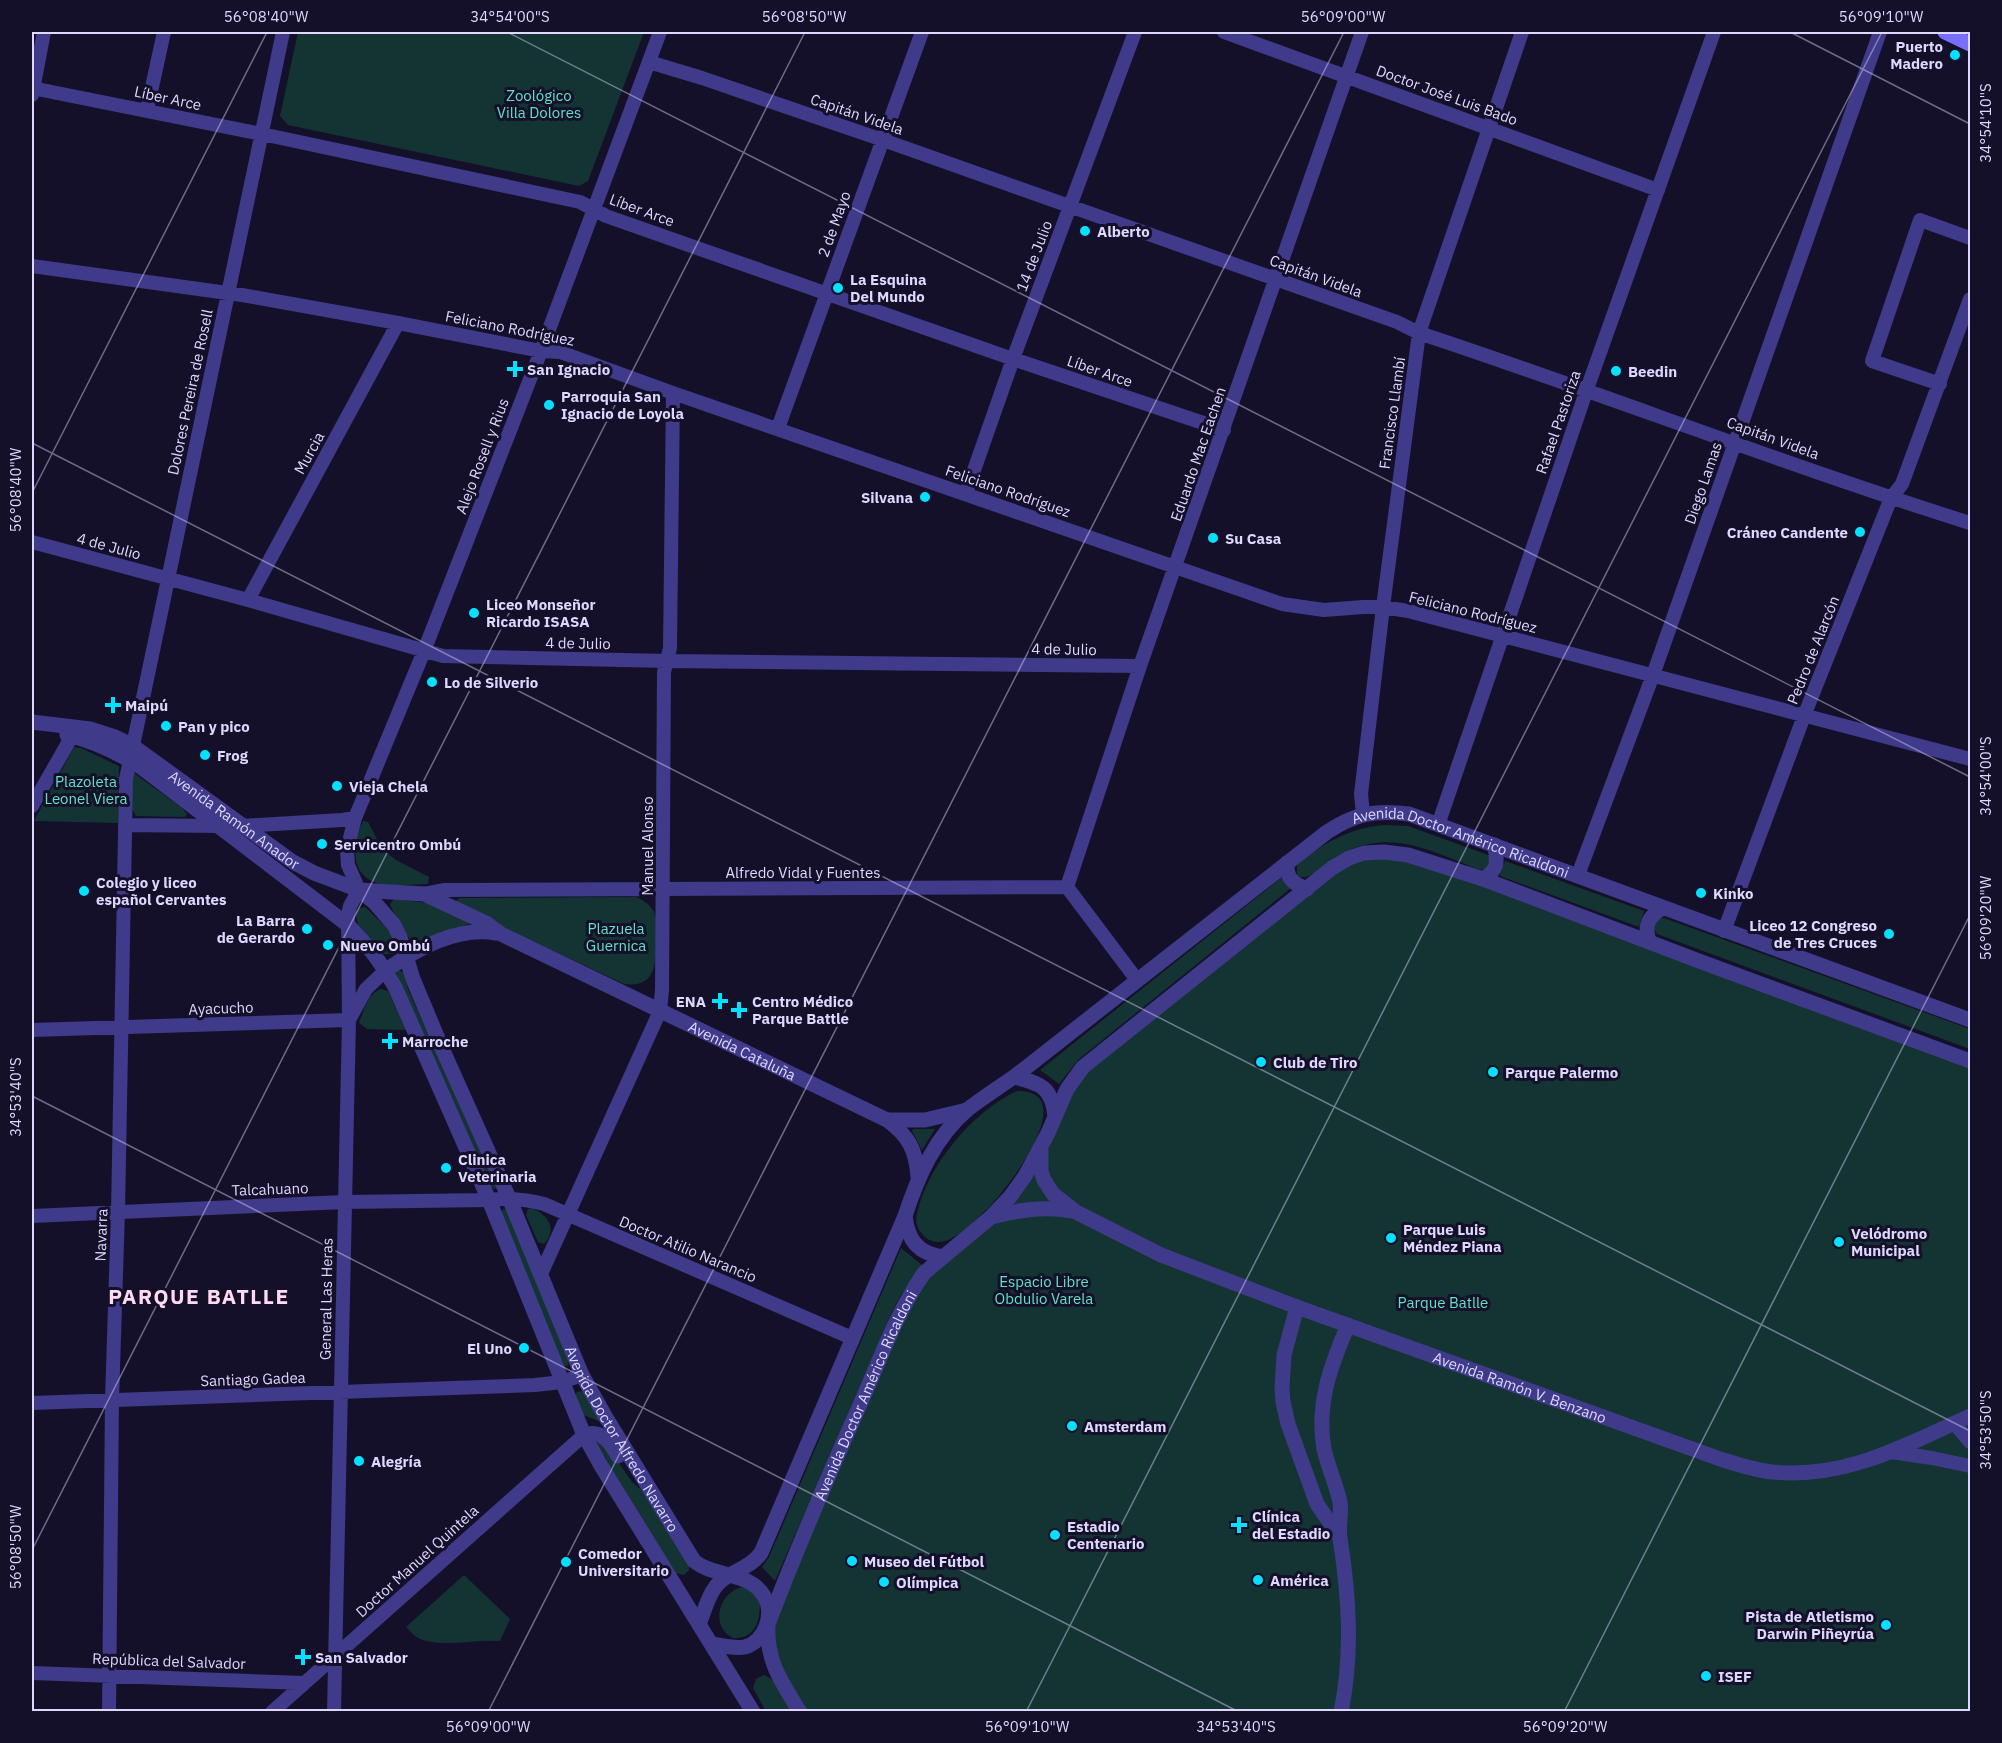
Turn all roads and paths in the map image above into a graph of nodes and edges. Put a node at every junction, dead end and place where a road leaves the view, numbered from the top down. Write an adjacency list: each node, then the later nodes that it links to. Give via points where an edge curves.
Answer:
1 (44, 32): 16 (street)
2 (164, 32): 17 (street)
3 (283, 32): 19 (street, Dolores Pereira de Rosell)
4 (660, 32): 14 (street, Alejo Rosell y Rius)
5 (922, 32): 20 (street, 2 de Mayo)
6 (1135, 32): 22 (street, 14 de Julio)
7 (1224, 32): 15 (street, Doctor José Luis Bado)
8 (1362, 32): 15 (street, Eduardo Mac Eachen)
9 (1522, 32): 18 (street, Francisco Llambí)
10 (1713, 32): 21 (street, Rafael Pastoriza)
11 (1880, 32): 39 (street, Diego Lamas)
12 (1945, 32): 13 (main road)
13 (1971, 44)
14 (649, 62): 20 (street, Capitán Videla); 23 (street, Alejo Rosell y Rius)
15 (1347, 77): 18 (street, Doctor José Luis Bado); 26 (street, Eduardo Mac Eachen)
16 (32, 90): 17 (street, Líber Arce)
17 (147, 110): 19 (street, Líber Arce)
18 (1490, 128): 21 (street, Doctor José Luis Bado); 31 (street, Francisco Llambí)
19 (262, 134): 23 (street, Líber Arce, via 580,202); 27 (street, Dolores Pereira de Rosell)
20 (883, 140): 22 (street, Capitán Videla); 28 (street, 2 de Mayo)
21 (1658, 190): 35 (street, Rafael Pastoriza)
22 (1070, 206): 26 (street, Capitán Videla); 33 (street, 14 de Julio)
23 (594, 209): 28 (street, Líber Arce); 32 (street, Alejo Rosell y Rius)
24 (1971, 238): 34 (street, via 1920,220 1872,361)
25 (32, 266): 27 (street, Feliciano Rodríguez)
26 (1277, 279): 31 (street, Capitán Videla); 38 (street, Eduardo Mac Eachen)
27 (229, 293): 30 (street, Feliciano Rodríguez); 45 (street, Dolores Pereira de Rosell)
28 (826, 293): 33 (street, Líber Arce); 37 (street, 2 de Mayo)
29 (1970, 302): 34 (street, Pedro de Alarcón)
30 (399, 323): 32 (street, Feliciano Rodríguez); 46 (street, Murcia)
31 (1419, 333): 35 (street, Capitán Videla); 47 (street, Francisco Llambí)
32 (541, 351): 36 (street, Feliciano Rodríguez, via 560,352); 49 (street, Alejo Rosell y Rius)
33 (1013, 359): 38 (street, Líber Arce); 40 (street, 14 de Julio)
34 (1940, 384): 41 (street, Pedro de Alarcón, via 1902,484)
35 (1587, 389): 39 (street, Capitán Videla); 48 (street, Rafael Pastoriza)
36 (673, 393): 37 (street, Feliciano Rodríguez); 50 (street, Manuel Alonso)
37 (778, 428): 40 (street, Feliciano Rodríguez)
38 (1224, 430): 44 (street, Eduardo Mac Eachen)
39 (1735, 442): 41 (street, Capitán Videla); 52 (street, Diego Lamas)
40 (966, 493): 44 (street, Feliciano Rodríguez)
41 (1891, 498): 42 (street, Capitán Videla); 53 (street, Pedro de Alarcón)
42 (1971, 523)
43 (32, 542): 45 (street, 4 de Julio)
44 (1176, 567): 47 (street, Feliciano Rodríguez, via 1282,604 1324,610); 51 (street, Eduardo Mac Eachen)
45 (167, 578): 46 (street, 4 de Julio); 57 (street, Dolores Pereira de Rosell)
46 (248, 600): 49 (street, 4 de Julio)
47 (1383, 608): 48 (street, Feliciano Rodríguez); 60 (street, Francisco Llambí, via 1361,794)
48 (1501, 636): 52 (street, Feliciano Rodríguez); 63 (street, Rafael Pastoriza)
49 (424, 651): 50 (street, 4 de Julio, via 443,656); 61 (street, Alejo Rosell y Rius)
50 (667, 662): 51 (street, 4 de Julio); 73 (street, Manuel Alonso)
51 (1140, 666): 70 (street, Eduardo Mac Eachen)
52 (1653, 675): 53 (street, Feliciano Rodríguez); 68 (street, Diego Lamas)
53 (1804, 716): 58 (street, Feliciano Rodríguez); 77 (street, Pedro de Alarcón)
54 (32, 722): 57 (street, Avenida Ramón Anador, via 90,729)
55 (32, 727): 56 (street, Avenida Ramón Anador)
56 (72, 736): 57 (street, Avenida Ramón Anador); 59 (street)
57 (131, 753): 62 (street, Navarra); 64 (street, Avenida Ramón Anador); 65 (street, Avenida Ramón Anador)
58 (1971, 759)
59 (32, 806)
60 (1363, 814): 63 (street, Avenida Doctor Américo Ricaldoni, via 1401,813); 67 (street, Avenida Doctor Américo Ricaldoni, via 1345,820)
61 (355, 818): 65 (street); 72 (street, Alejo Rosell y Rius, via 347,850 351,876)
62 (125, 825): 64 (street); 86 (street, Navarra)
63 (1438, 825): 66 (street, Avenida Doctor Américo Ricaldoni)
64 (219, 826): 76 (street, Avenida Ramón Anador)
65 (242, 826): 72 (street, Avenida Ramón Anador, via 292,862)
66 (1495, 845): 68 (street, Avenida Doctor Américo Ricaldoni); 69 (street, via 1497,863 1492,873)
67 (1287, 863): 71 (street, via 1291,880); 82 (street, Avenida Doctor Américo Ricaldoni)
68 (1578, 875): 75 (street, Avenida Doctor Américo Ricaldoni)
69 (1482, 879): 71 (street, Avenida Doctor Américo Ricaldoni, via 1408,855 1374,853 1349,858); 79 (street, Avenida Doctor Américo Ricaldoni)
70 (1067, 887): 73 (street, Alfredo Vidal y Fuentes); 82 (street)
71 (1307, 889): 91 (street, Avenida Doctor Américo Ricaldoni, via 1096,1055 1073,1079)
72 (359, 890): 74 (street, Avenida Cataluña); 76 (street, General Las Heras, via 350,906); 80 (street, Avenida Ramón Anador, via 394,925)
73 (663, 890): 74 (street, Alfredo Vidal y Fuentes, via 445,890); 83 (street, Manuel Alonso)
74 (424, 894): 78 (street, Avenida Cataluña)
75 (1663, 908): 77 (street, Avenida Doctor Américo Ricaldoni); 79 (street, via 1650,917 1646,931)
76 (348, 925): 81 (street, Avenida Ramón Anador); 84 (street, General Las Heras)
77 (1724, 931): 85 (street, Avenida Doctor Américo Ricaldoni)
78 (501, 934): 80 (street, Avenida Cataluña, via 463,934); 83 (street, Avenida Cataluña)
79 (1649, 942): 88 (street, Avenida Doctor Américo Ricaldoni)
80 (406, 957): 81 (street, Avenida Cataluña); 95 (street, Avenida Doctor Alfredo Navarro)
81 (386, 970): 84 (street, via 366,989); 96 (street, Avenida Doctor Alfredo Navarro)
82 (1137, 980): 89 (street, Avenida Doctor Américo Ricaldoni)
83 (660, 1011): 92 (street, Avenida Cataluña); 100 (street, Manuel Alonso)
84 (349, 1020): 86 (street, Ayacucho); 97 (street, General Las Heras)
85 (1971, 1020)
86 (122, 1028): 87 (street, Ayacucho); 98 (street, Navarra)
87 (32, 1030)
88 (1971, 1060)
89 (1014, 1077): 90 (street, Avenida Doctor Américo Ricaldoni); 91 (street, via 1045,1089 1054,1103)
90 (967, 1110): 92 (street, Avenida Cataluña, via 925,1120); 94 (street, Avenida Doctor Américo Ricaldoni)
91 (1055, 1116): 93 (street, Avenida Doctor Américo Ricaldoni)
92 (887, 1120): 94 (street, Avenida Cataluña, via 909,1142)
93 (1041, 1147): 99 (street, Avenida Ramón V. Benzano, via 1044,1180 1053,1194); 103 (street, Avenida Doctor Américo Ricaldoni, via 1025,1176)
94 (918, 1177): 102 (street, Avenida Doctor Américo Ricaldoni)
95 (509, 1198): 96 (street, Talcahuano); 100 (street, Doctor Atilio Narancio, via 530,1200); 105 (street, Avenida Doctor Alfredo Navarro)
96 (489, 1200): 97 (street, Talcahuano); 110 (street, Avenida Doctor Alfredo Navarro)
97 (344, 1202): 98 (street, Talcahuano); 111 (street, General Las Heras)
98 (118, 1212): 101 (street, Talcahuano); 112 (street, Navarra)
99 (1076, 1212): 103 (street, Avenida Ramón V. Benzano, via 1038,1208); 106 (street, Avenida Ramón V. Benzano, via 1179,1263)
100 (567, 1215): 105 (street, Manuel Alonso); 108 (street, Doctor Atilio Narancio)
101 (32, 1216)
102 (905, 1216): 104 (street, via 909,1237 916,1245); 108 (street, Avenida Doctor Américo Ricaldoni)
103 (992, 1217): 104 (street, Avenida Doctor Américo Ricaldoni)
104 (943, 1257): 124 (street, Avenida Doctor Américo Ricaldoni, via 924,1274 899,1315)
105 (541, 1274): 109 (street, Avenida Doctor Alfredo Navarro)
106 (1297, 1307): 107 (street, Avenida Ramón V. Benzano); 121 (street, via 1284,1355 1283,1402 1317,1504)
107 (1348, 1325): 118 (street, Avenida Ramón V. Benzano, via 1749,1467 1793,1473 1831,1471); 121 (street, via 1326,1381 1322,1413 1324,1450 1340,1503)
108 (852, 1338): 122 (street, Avenida Doctor Américo Ricaldoni, via 761,1553)
109 (582, 1375): 110 (street, Santiago Gadea); 120 (street, Avenida Doctor Alfredo Navarro)
110 (562, 1382): 111 (street, Santiago Gadea); 116 (street, Avenida Doctor Alfredo Navarro)
111 (341, 1392): 112 (street, Santiago Gadea); 126 (street, General Las Heras)
112 (112, 1400): 113 (street, Santiago Gadea); 128 (street, Navarra)
113 (32, 1403)
114 (1971, 1416): 115 (street, Avenida Ramón V. Benzano)
115 (1954, 1423): 117 (street); 118 (street, Avenida Ramón V. Benzano)
116 (584, 1434): 120 (street, via 604,1436 633,1480); 123 (street, Avenida Doctor Alfredo Navarro); 126 (street, Doctor Manuel Quintela)
117 (1971, 1442)
118 (1891, 1452): 119 (street)
119 (1971, 1466)
120 (652, 1492): 122 (street, Avenida Doctor Alfredo Navarro, via 694,1561)
121 (1339, 1536): 135 (street, via 1349,1609 1347,1674)
122 (730, 1575): 123 (street, Avenida Doctor Américo Ricaldoni, via 714,1589); 124 (street, Avenida Doctor Alfredo Navarro, via 753,1584 764,1595)
123 (699, 1624): 125 (street, Avenida Doctor Alfredo Navarro)
124 (768, 1624): 125 (street, via 757,1641 746,1646); 134 (street, Avenida Doctor Américo Ricaldoni, via 771,1663)
125 (712, 1644): 133 (street)
126 (334, 1657): 129 (street, Doctor Manuel Quintela); 132 (street, General Las Heras)
127 (32, 1673): 128 (street, República del Salvador)
128 (110, 1676): 129 (street, República del Salvador); 130 (street, Navarra)
129 (304, 1683): 131 (street, Doctor Manuel Quintela)
130 (110, 1712)
131 (272, 1712)
132 (334, 1712)
133 (753, 1712)
134 (800, 1712)
135 (1341, 1712)

